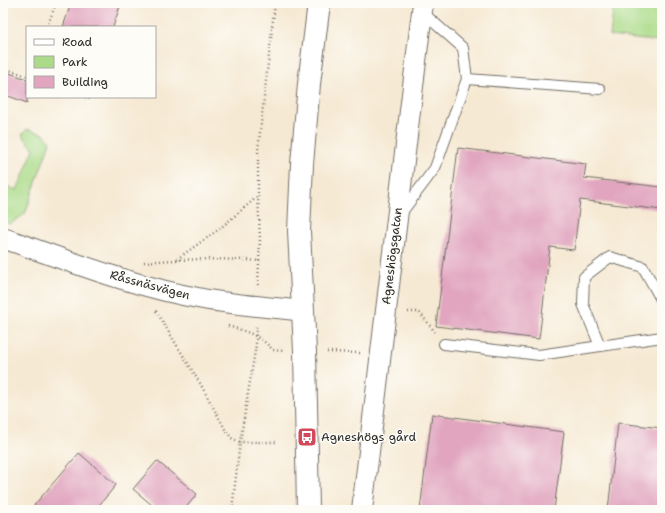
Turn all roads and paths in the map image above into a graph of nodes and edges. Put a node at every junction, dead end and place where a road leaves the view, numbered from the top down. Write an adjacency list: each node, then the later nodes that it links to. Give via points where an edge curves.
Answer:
1 (56, 3): 5 (path)
2 (275, 3): 12 (path, via 258,150)
3 (319, 3): 21 (street, via 309,84 299,231)
4 (422, 8): 8 (lane, via 463,48); 13 (street, Agneshögsgatan)
5 (47, 26)
6 (3, 68): 7 (path)
7 (26, 76)
8 (467, 80): 9 (lane); 13 (lane, via 435,168)
9 (600, 89)
10 (87, 98): 11 (path)
11 (92, 100)
12 (258, 197): 15 (path); 17 (path)
13 (397, 218): 22 (street, Agneshögsgatan)
14 (3, 238): 19 (street, Råssnäsvägen, via 106,274 154,287 203,299)
15 (177, 259): 16 (path); 17 (path)
16 (139, 261)
17 (259, 261): 19 (path)
18 (662, 301): 25 (lane, via 643,267 610,257 584,277 583,304)
19 (257, 306): 21 (street, Råssnäsvägen); 26 (path, via 256,345)
20 (154, 308): 26 (path, via 225,429 231,438)
21 (303, 311): 29 (street)
22 (385, 312): 24 (path, via 419,312); 30 (street, Agneshögsgatan)
23 (662, 337): 25 (lane)
24 (444, 344): 25 (lane, via 539,355)
25 (600, 346)
26 (240, 442): 27 (path); 28 (path)
27 (278, 442)
28 (232, 510)
29 (308, 510)
30 (362, 510)

